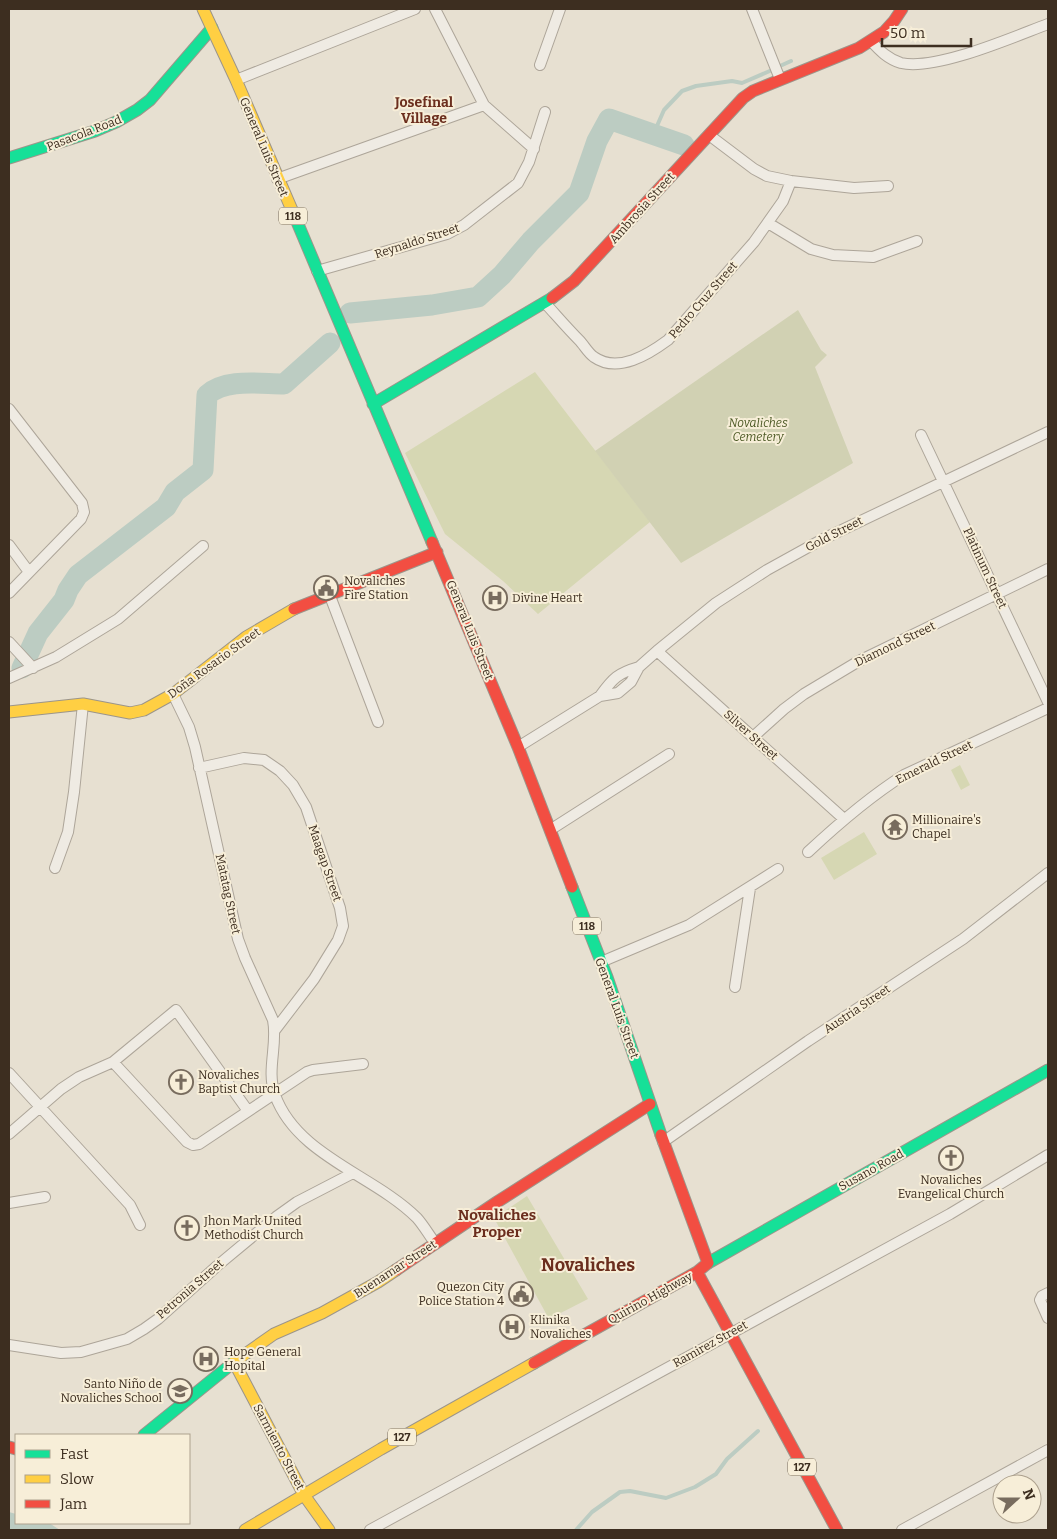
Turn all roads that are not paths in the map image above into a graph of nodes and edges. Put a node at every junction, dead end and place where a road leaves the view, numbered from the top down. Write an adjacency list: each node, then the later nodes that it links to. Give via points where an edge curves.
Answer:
1 (203, 9): 8 (main road, General Luis Street / 118)
2 (415, 9): 12 (street)
3 (435, 9): 13 (street)
4 (560, 9): 10 (street)
5 (752, 9): 11 (street)
6 (902, 9): 9 (main road, Ambrosia Street, via 888,28)
7 (1048, 24): 9 (street, via 947,60 919,64 887,57)
8 (212, 28): 12 (main road, General Luis Street / 118); 17 (main road, Pasacola Road, via 150,100 137,110 95,131)
9 (871, 41): 11 (main road, Ambrosia Street, via 844,55)
10 (540, 65)
11 (779, 76): 15 (main road, Ambrosia Street, via 742,98)
12 (236, 80): 18 (main road, General Luis Street / 118)
13 (484, 104): 16 (street); 18 (street)
14 (545, 112): 16 (street, Reynaldo Street)
15 (709, 135): 19 (street, via 766,176); 24 (main road, Ambrosia Street, via 574,281)
16 (534, 150): 23 (street, Reynaldo Street, via 518,183 464,225 447,234)
17 (9, 158)
18 (277, 180): 23 (main road, General Luis Street / 118)
19 (791, 181): 20 (street, via 854,188); 21 (street, Pedro Cruz Street, via 783,201)
20 (888, 186)
21 (768, 222): 22 (street, via 811,249 833,255 873,258); 24 (street, Pedro Cruz Street, via 668,340 635,360 611,363 595,358)
22 (917, 241)
23 (317, 271): 25 (main road, General Luis Street / 118)
24 (545, 303): 25 (main road, Ambrosia Street)
25 (373, 404): 32 (main road, General Luis Street / 118)
26 (9, 409): 34 (street, via 82,503 84,512 82,519)
27 (1048, 432): 29 (street, Gold Street)
28 (921, 435): 29 (street, Platinum Street)
29 (943, 481): 36 (street, Platinum Street); 39 (street, Gold Street, via 767,570 716,603)
30 (9, 545): 34 (street)
31 (203, 546): 40 (street, via 118,619 78,645)
32 (438, 552): 37 (main road, Doña Rosario Street); 49 (main road, General Luis Street / 118)
33 (1048, 569): 36 (street, Diamond Street)
34 (29, 572): 35 (street)
35 (9, 593)
36 (997, 594): 43 (street, Platinum Street); 48 (street, Diamond Street, via 831,677 784,709)
37 (330, 596): 42 (main road, Doña Rosario Street, via 266,624); 47 (street)
38 (14, 647): 40 (street)
39 (657, 650): 48 (street, Silver Street); 49 (street, Gold Street, via 618,693 600,696)
40 (33, 668): 41 (street)
41 (9, 678)
42 (173, 694): 44 (main road, Doña Rosario Street, via 144,710 130,713); 51 (street, Matatag Street, via 189,727)
43 (1048, 702)
44 (83, 704): 46 (main road, Doña Rosario Street); 55 (street, via 68,832)
45 (1048, 708): 52 (street, Emerald Street, via 904,775)
46 (9, 712)
47 (378, 722)
48 (753, 737): 52 (street, Silver Street)
49 (518, 747): 53 (main road, General Luis Street / 118)
50 (669, 754): 53 (street)
51 (199, 768): 61 (street, Matatag Street, via 238,939); 61 (street, Maagap Street, via 244,758 264,760 280,770 306,807 340,908 343,926 338,940 314,980)
52 (844, 819): 54 (street, Emerald Street)
53 (550, 830): 59 (main road, General Luis Street / 118)
54 (808, 852)
55 (55, 868)
56 (778, 869): 58 (street)
57 (1048, 873): 71 (street, Austria Street, via 963,939)
58 (750, 888): 59 (street, via 689,925); 60 (street)
59 (601, 962): 67 (main road, General Luis Street / 118)
60 (735, 988)
61 (275, 1030): 66 (street, Matatag Street, via 271,1079)
62 (113, 1062): 68 (street, via 74,1080); 69 (street, via 193,1145); 69 (street, via 176,1010)
63 (363, 1064): 66 (street, via 313,1070)
64 (1048, 1070): 78 (main road, Susano Road)
65 (9, 1073): 68 (street)
66 (274, 1093): 69 (street); 73 (street, Matatag Street, via 286,1119 312,1144)
67 (650, 1104): 71 (main road, General Luis Street / 118); 77 (main road, Buenamar Street)
68 (39, 1106): 70 (street); 76 (street, via 130,1206)
69 (248, 1111)
70 (9, 1134)
71 (663, 1142): 78 (main road, General Luis Street / 118)
72 (1048, 1155): 82 (street, Ramirez Street, via 950,1214)
73 (353, 1172): 77 (street, Matatag Street, via 402,1205 418,1220); 83 (street, Petronia Street, via 276,1217 144,1329 81,1352 61,1353)
74 (45, 1196): 75 (street)
75 (9, 1203)
76 (140, 1225)
77 (435, 1244): 84 (main road, Buenamar Street, via 378,1282 274,1334)
78 (708, 1263): 79 (main road, Susano Road)
79 (697, 1272): 82 (main road, Quirino Highway / 127); 87 (main road, Quirino Highway / 127)
80 (1048, 1292): 81 (street, via 1040,1300)
81 (1048, 1318)
82 (730, 1334): 90 (street, Ramirez Street); 91 (main road, Quirino Highway / 127)
83 (9, 1346)
84 (234, 1362): 85 (main road, Buenamar Street); 87 (main road, Sarmiento Street)
85 (145, 1434)
86 (1048, 1450): 92 (street)
87 (304, 1495): 88 (main road, Quirino Highway / 127); 89 (main road, Sarmiento Street)
88 (245, 1530)
89 (328, 1530)
90 (370, 1530)
91 (836, 1530)
92 (902, 1530)

